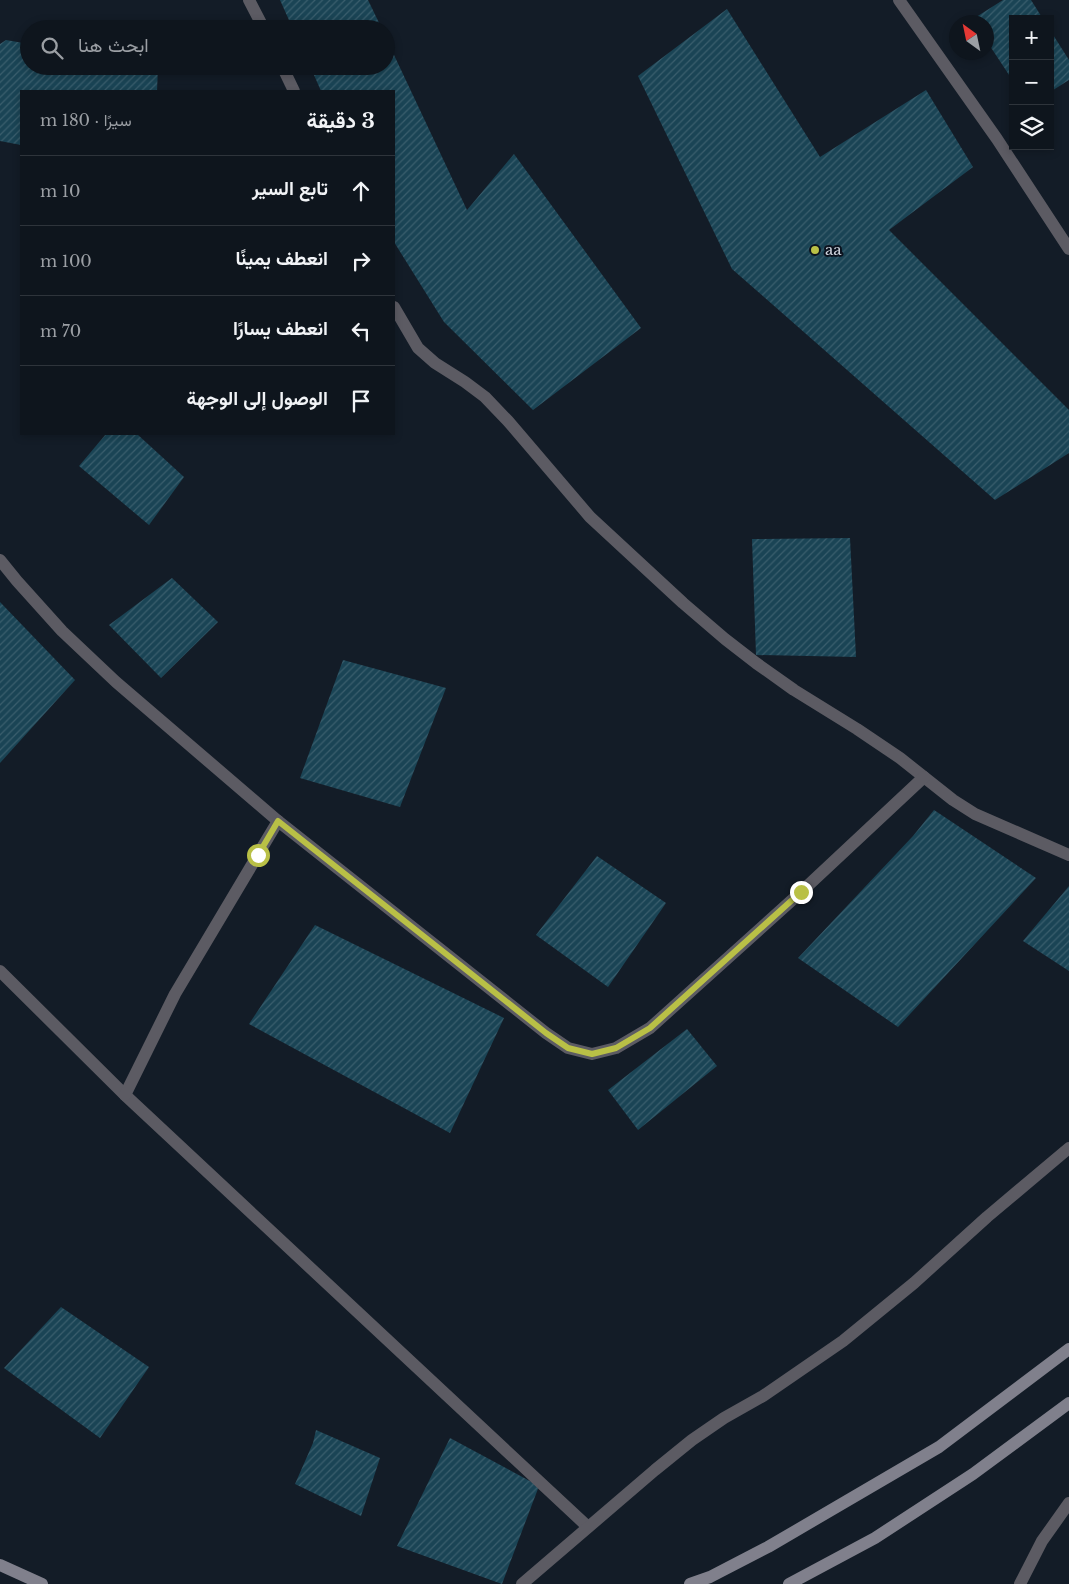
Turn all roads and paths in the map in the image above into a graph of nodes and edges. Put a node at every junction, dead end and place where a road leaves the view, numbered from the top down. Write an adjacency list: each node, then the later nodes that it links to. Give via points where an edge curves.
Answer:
1 (249, 0): 3 (street)
2 (899, 0): 6 (street, via 997,139)
3 (259, 20)
4 (286, 75): 5 (street)
5 (294, 90)
6 (1069, 249)
7 (395, 309): 9 (street, via 418,348 484,397 508,420 590,517 683,603 756,664)
8 (0, 560): 10 (street, via 62,631 116,682)
9 (924, 777): 10 (street, via 650,1028 616,1048 592,1054 568,1048 546,1033); 11 (street, via 975,814)
10 (278, 821): 13 (street, via 175,994)
11 (1069, 855)
12 (0, 971): 13 (street)
13 (125, 1095): 18 (street)
14 (1069, 1148): 18 (street, via 843,1341 692,1440)
15 (1069, 1349): 22 (main road, via 939,1447 768,1547)
16 (1069, 1403): 23 (main road, via 973,1474 875,1538)
17 (1069, 1504): 24 (street, via 1042,1541)
18 (588, 1527): 21 (street)
19 (0, 1565): 20 (main road)
20 (42, 1584)
21 (522, 1584)
22 (690, 1584)
23 (788, 1584)
24 (1020, 1584)

